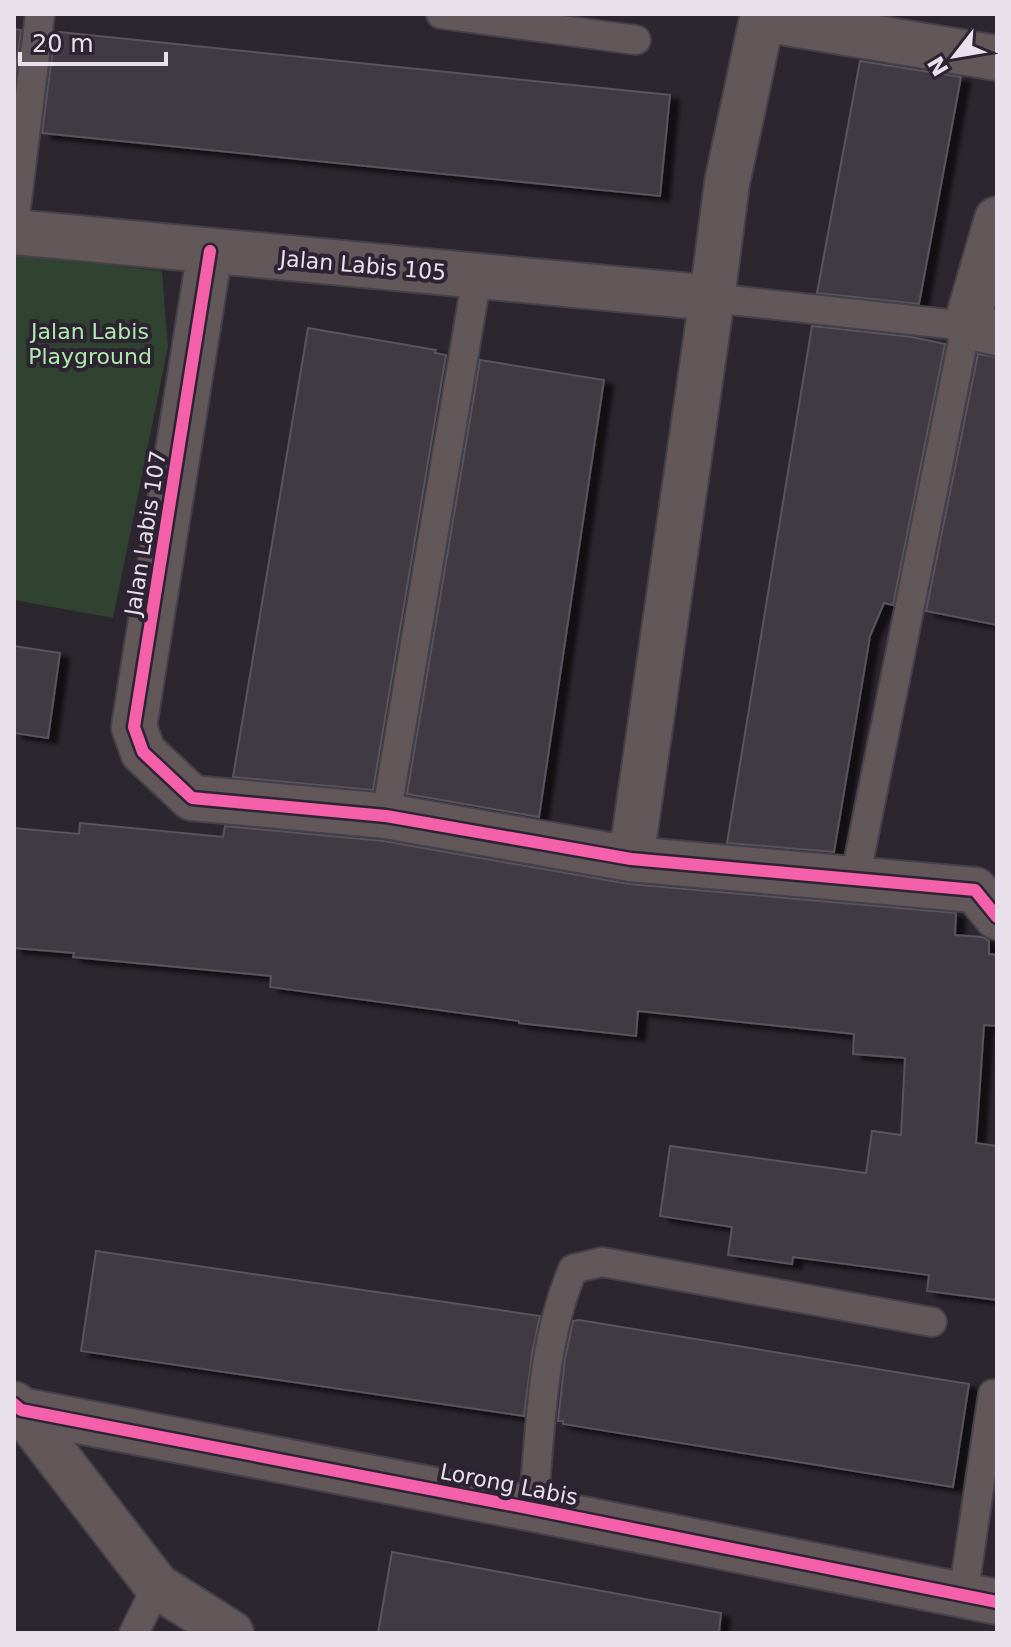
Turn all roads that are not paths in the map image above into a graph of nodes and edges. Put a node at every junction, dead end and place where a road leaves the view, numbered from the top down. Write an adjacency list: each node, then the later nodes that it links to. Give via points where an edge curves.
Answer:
1 (40, 14): 7 (lane)
2 (441, 14): 4 (lane)
3 (763, 16): 5 (street); 11 (street, via 727,183)
4 (636, 40)
5 (997, 58)
6 (997, 219): 12 (street)
7 (14, 224)
8 (14, 232): 9 (street, Jalan Labis 105)
9 (210, 251): 10 (street, Jalan Labis 105); 13 (street, Jalan Labis 107, via 134,727 143,752 192,798)
10 (477, 276): 11 (street, Jalan Labis 105); 13 (lane)
11 (712, 298): 12 (lane); 14 (street)
12 (981, 330): 15 (lane)
13 (386, 816): 14 (street)
14 (631, 859): 15 (street)
15 (855, 879): 16 (street, via 975,890)
16 (997, 917)
17 (932, 1322): 20 (lane, via 602,1262 573,1269 550,1341)
18 (993, 1394): 22 (lane)
19 (17, 1407): 20 (street, Lorong Labis); 21 (street)
20 (533, 1509): 22 (street, Lorong Labis)
21 (157, 1586): 23 (lane); 24 (street)
22 (986, 1608)
23 (134, 1633)
24 (231, 1633)

